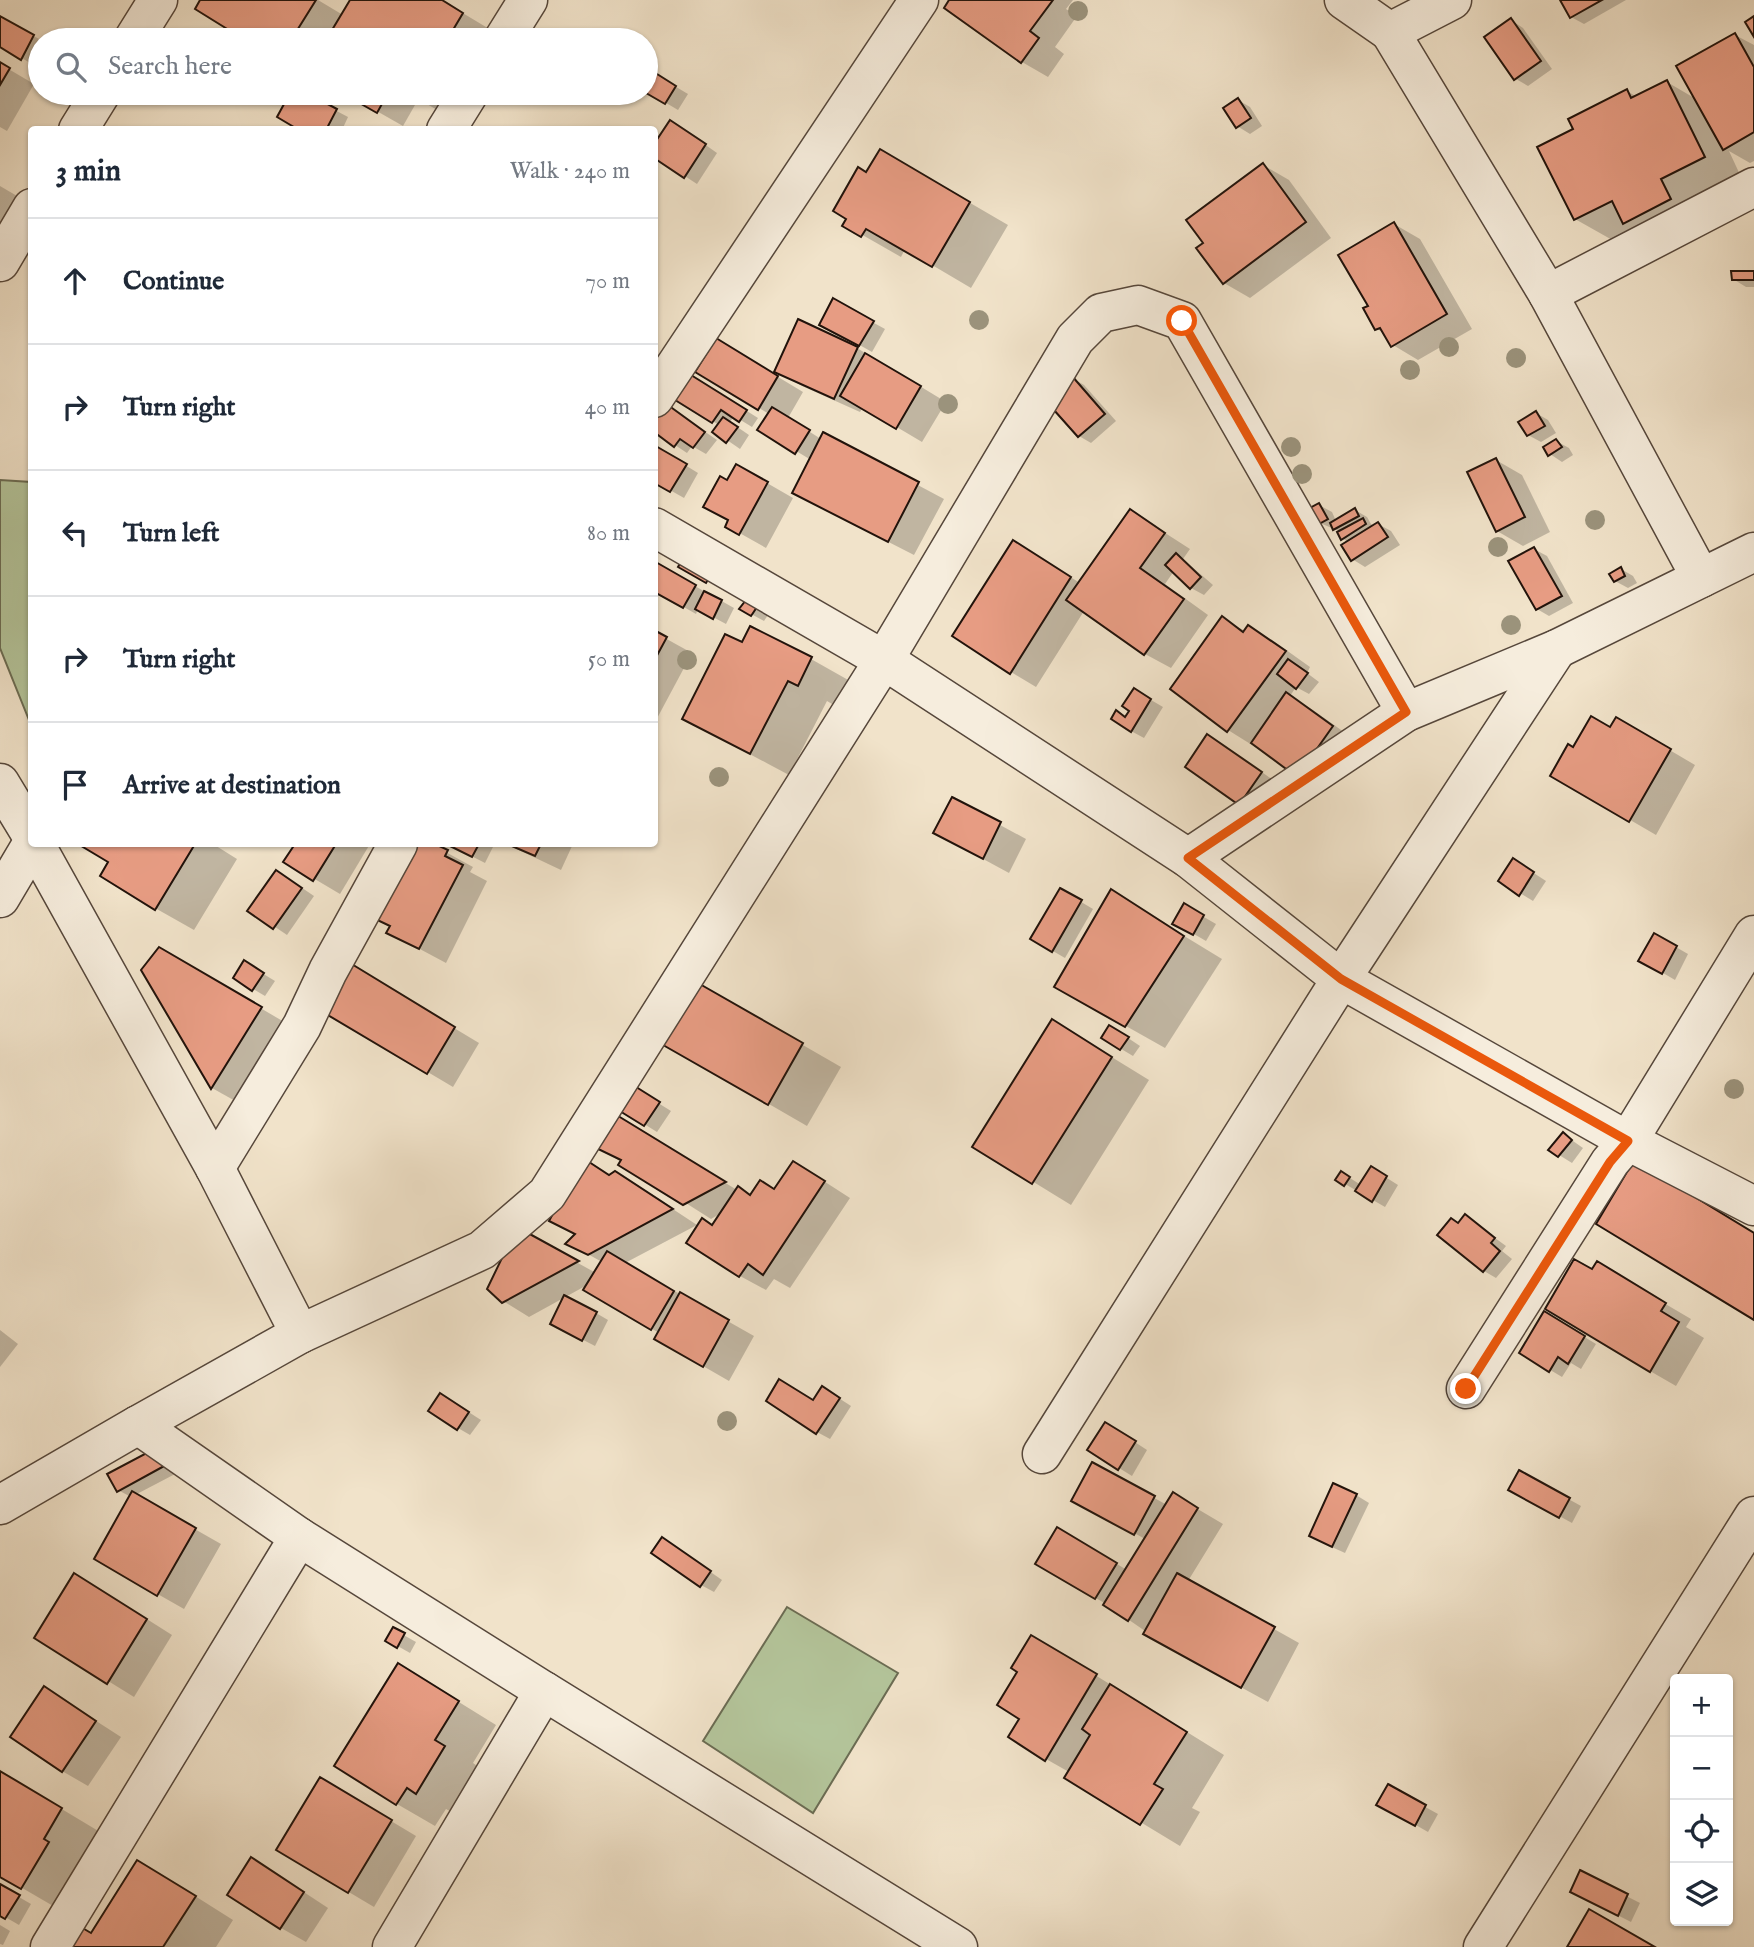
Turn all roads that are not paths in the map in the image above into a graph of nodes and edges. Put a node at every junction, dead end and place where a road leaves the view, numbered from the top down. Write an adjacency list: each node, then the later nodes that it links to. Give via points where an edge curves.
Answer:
1 (158, 0): 6 (street)
2 (528, 0): 7 (street)
3 (919, 0): 17 (street)
4 (1344, 0): 8 (street)
5 (1452, 0): 8 (street)
6 (141, 28)
7 (510, 28)
8 (1390, 32): 16 (street)
9 (94, 105): 11 (street)
10 (462, 105): 12 (street)
11 (80, 126)
12 (448, 126)
13 (1754, 187): 16 (street)
14 (28, 215): 15 (street)
15 (0, 262)
16 (1548, 294): 20 (street)
17 (658, 392)
18 (658, 529): 22 (street)
19 (1754, 552): 20 (street)
20 (1701, 578): 21 (street)
21 (1557, 649): 23 (street); 32 (street)
22 (884, 660): 23 (street, via 1075,339 1101,313 1138,305 1182,321); 29 (street); 36 (street, via 547,1194 482,1250)
23 (1406, 712): 29 (street)
24 (0, 783): 25 (street)
25 (28, 829)
26 (32, 847): 30 (street)
27 (36, 847): 34 (street)
28 (396, 847): 34 (street, via 302,1026)
29 (1188, 858): 32 (street)
30 (0, 898)
31 (1754, 935): 33 (street)
32 (1341, 979): 33 (street); 39 (street)
33 (1628, 1141): 35 (street); 37 (street, via 1610,1162)
34 (215, 1168): 36 (street)
35 (1754, 1206)
36 (300, 1334): 38 (street)
37 (1466, 1389)
38 (138, 1425): 40 (street); 42 (street)
39 (1042, 1454)
40 (0, 1505)
41 (1754, 1516): 47 (street)
42 (299, 1537): 43 (street); 44 (street)
43 (544, 1691): 45 (street); 46 (street)
44 (50, 1947)
45 (391, 1947)
46 (958, 1947)
47 (1483, 1947)

